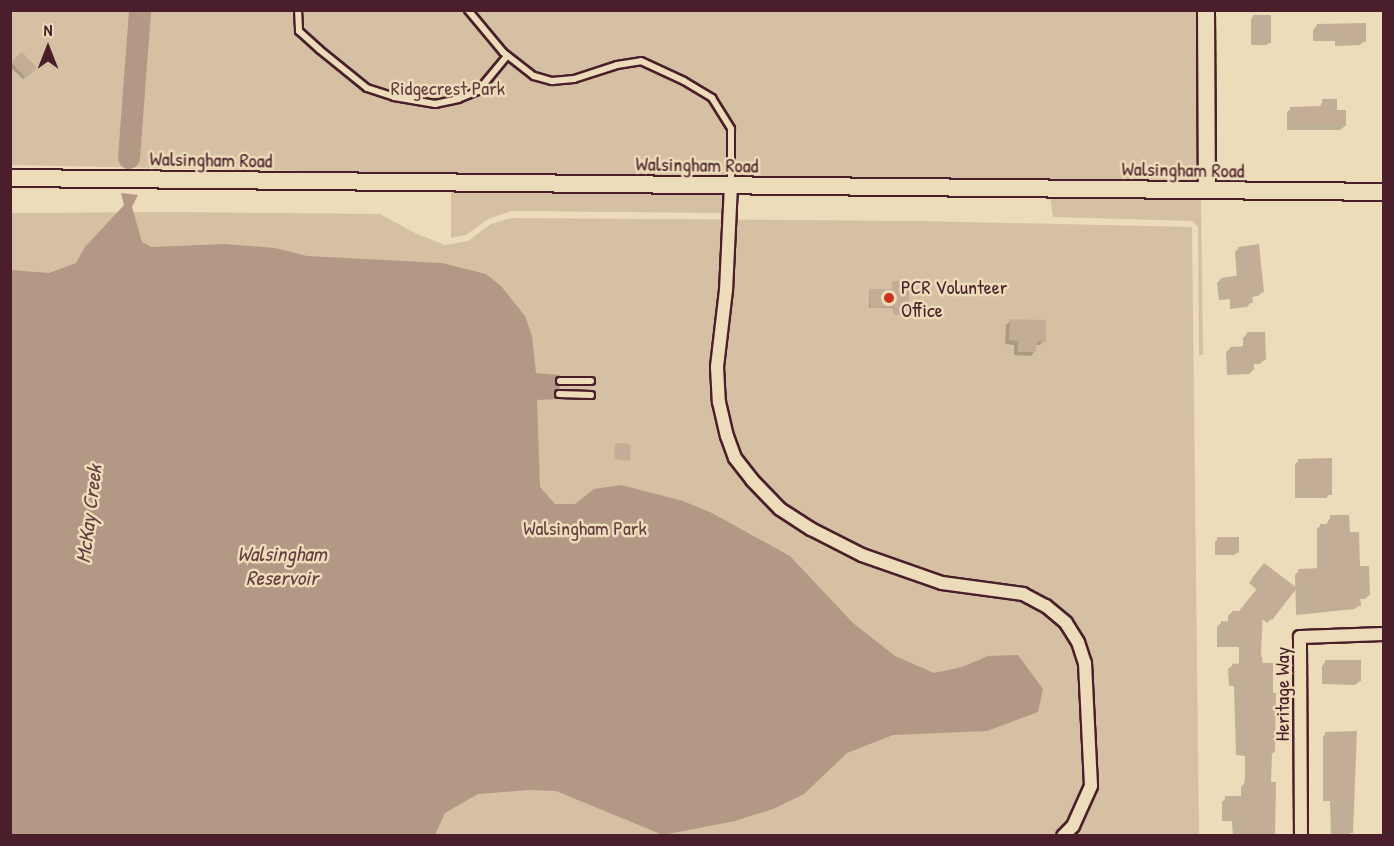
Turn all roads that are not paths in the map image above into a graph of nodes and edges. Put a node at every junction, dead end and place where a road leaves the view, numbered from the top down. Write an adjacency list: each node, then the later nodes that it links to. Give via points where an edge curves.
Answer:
1 (298, 10): 4 (lane, via 299,31 367,88 394,97 435,104 458,99 478,91)
2 (468, 10): 4 (lane)
3 (1206, 10): 7 (street)
4 (507, 56): 6 (lane, via 534,76 552,81 641,61 684,81 712,98 731,129)
5 (10, 178): 6 (street, Walsingham Road)
6 (730, 185): 7 (street, Walsingham Road); 14 (street, via 726,290 717,367 719,402 735,458 780,509 862,555 942,584 1023,594 1066,623 1085,663 1091,786 1073,826)
7 (1207, 190): 8 (street, Walsingham Road)
8 (1383, 192)
9 (560, 381): 10 (lane)
10 (591, 381)
11 (559, 394): 12 (lane)
12 (591, 395)
13 (1383, 634): 15 (street, Heritage Way, via 1300,637)
14 (1063, 836)
15 (1301, 836)

